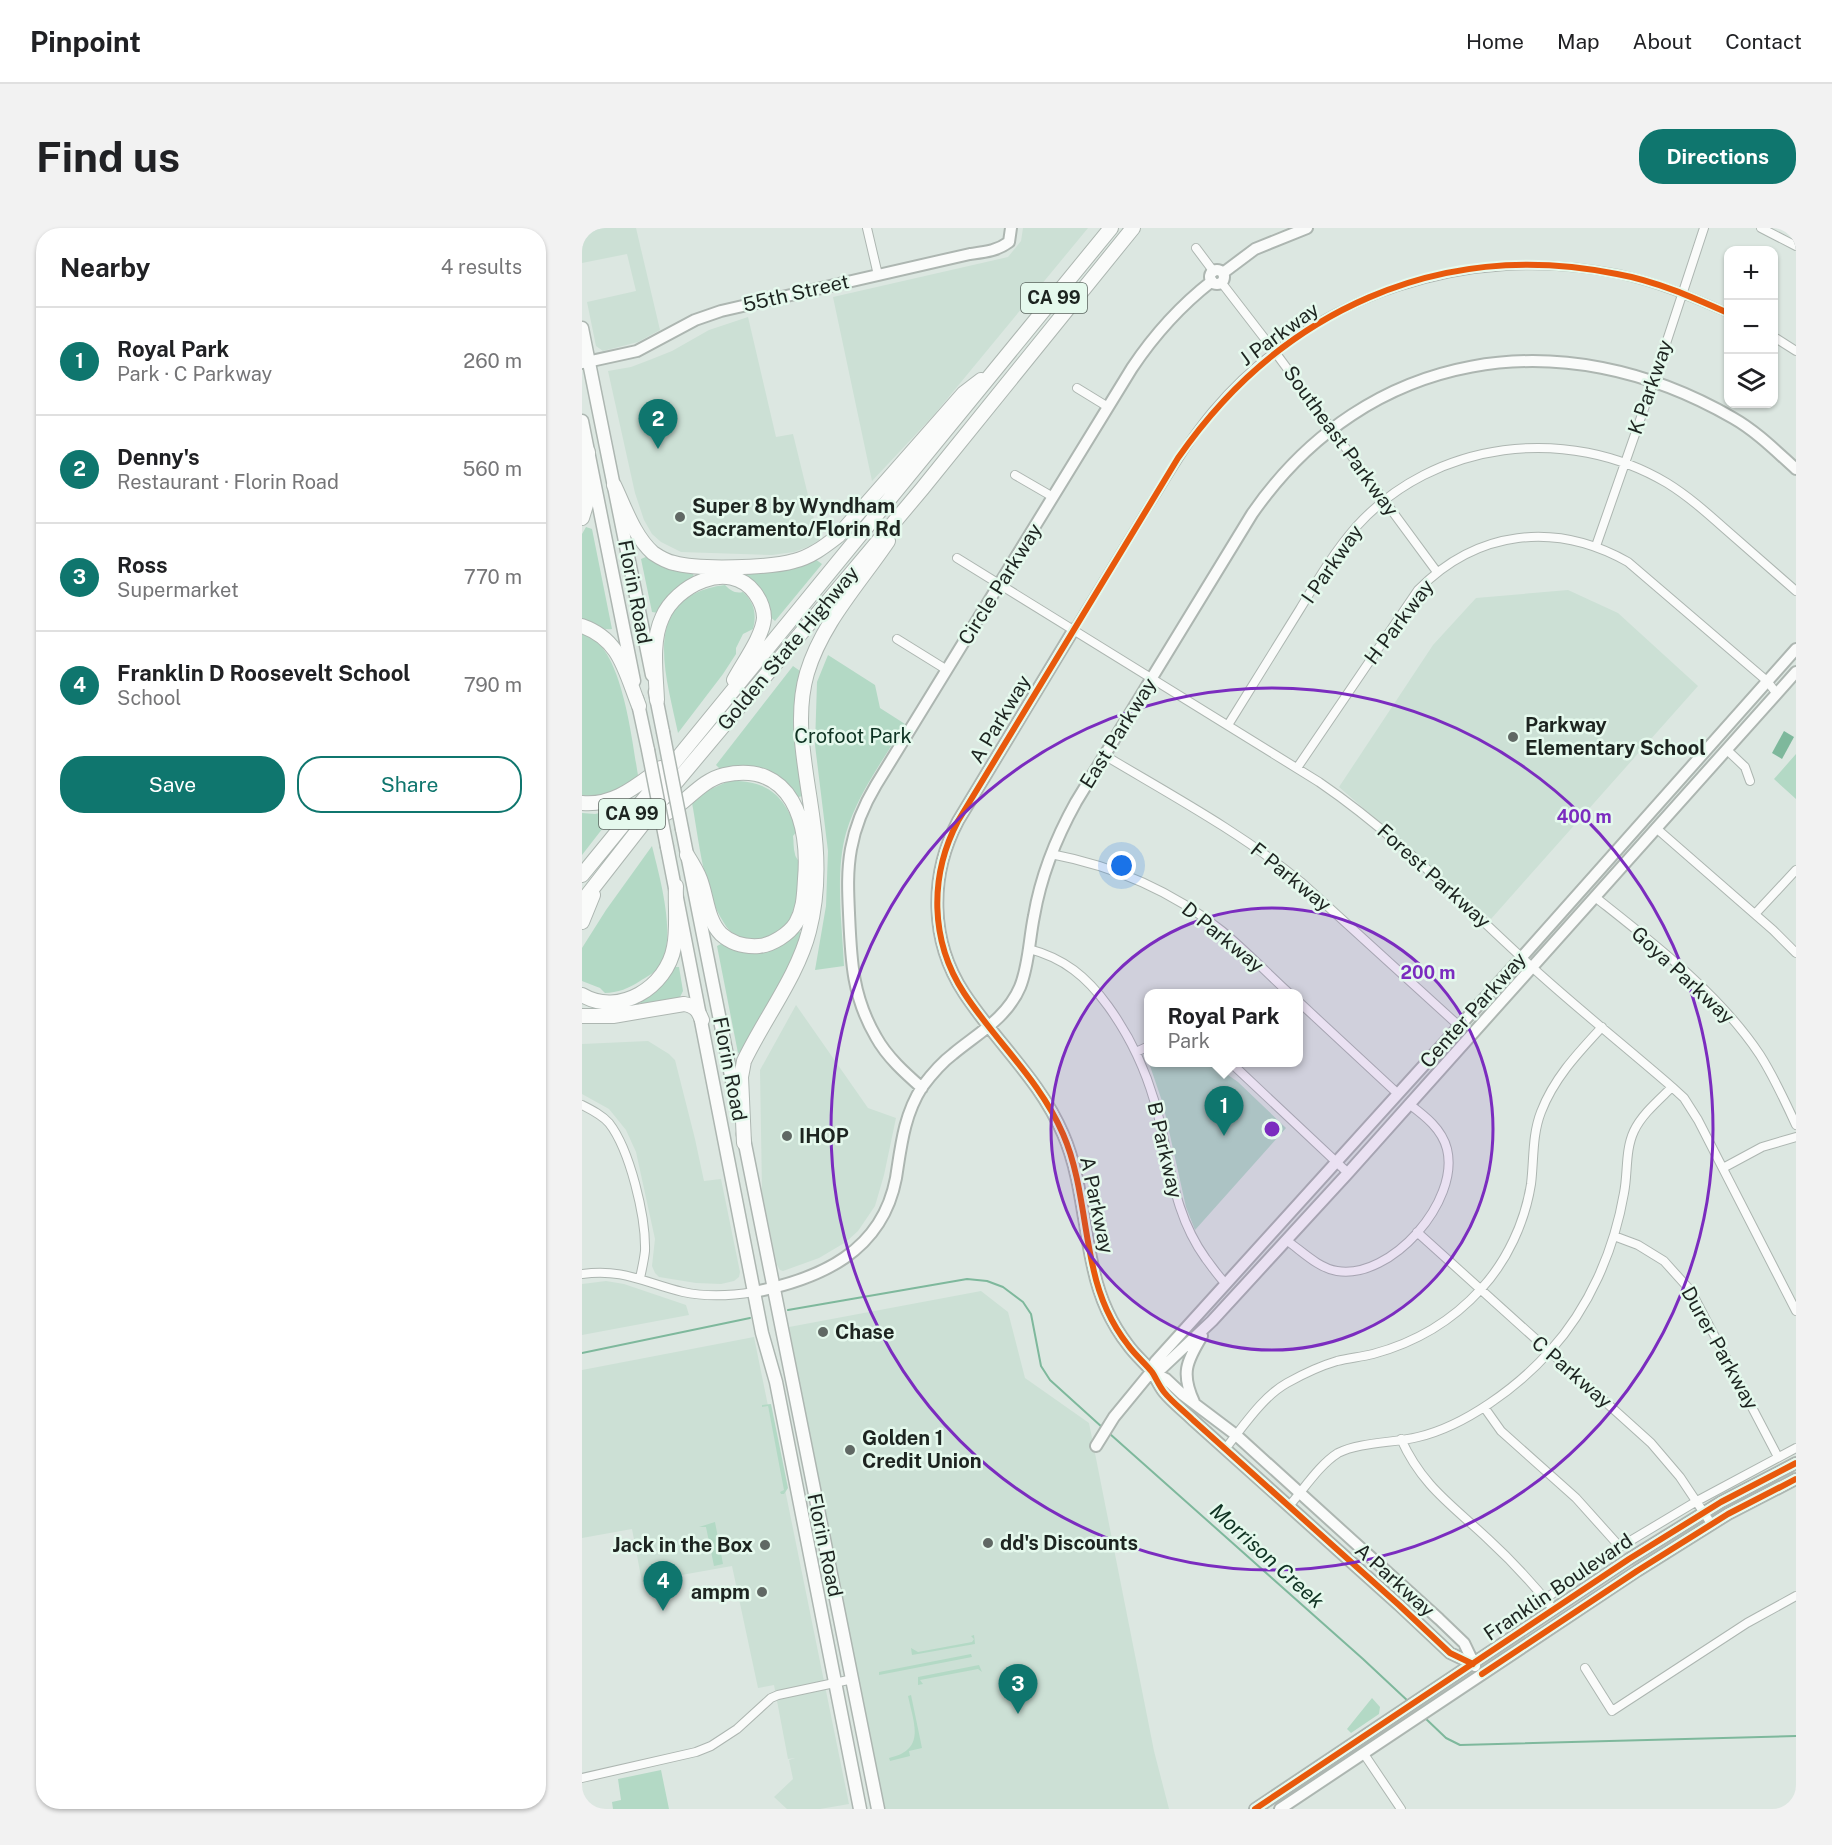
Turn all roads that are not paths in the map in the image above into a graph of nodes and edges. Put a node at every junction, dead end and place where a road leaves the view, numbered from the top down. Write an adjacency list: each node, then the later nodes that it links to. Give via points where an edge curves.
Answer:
1 (867, 228): 10 (street)
2 (1011, 228): 10 (street, 55th Street, via 1009,242 1002,248)
3 (1110, 228): 19 (highway, Golden State Highway / CA 99)
4 (1133, 228): 30 (highway, Golden State Highway / CA 99)
5 (1307, 228): 11 (street, Circle Parkway, via 1255,249)
6 (1704, 228): 12 (street, K Parkway)
7 (1761, 228): 8 (street)
8 (1796, 246)
9 (1196, 248): 11 (street, Southeast Parkway)
10 (878, 275): 18 (street, 55th Street, via 721,311 694,320 637,351)
11 (1217, 277): 17 (street, Southeast Parkway); 22 (street, Circle Parkway, via 1163,326)
12 (1682, 293): 13 (street, J Parkway); 17 (street, J Parkway, via 1590,269 1532,265 1473,268 1371,296 1319,322); 20 (street, K Parkway)
13 (1724, 311)
14 (582, 328): 18 (main road, Florin Road)
15 (1778, 340): 16 (street)
16 (1796, 351)
17 (1275, 352): 24 (street, Southeast Parkway); 40 (street, J Parkway, via 1233,389 1195,434)
18 (585, 363): 29 (main road, Florin Road)
19 (997, 369): 29 (highway, via 964,393 838,536 796,561 773,566 673,563 654,554 640,539); 50 (highway, Golden State Highway / CA 99)
20 (1654, 380): 24 (street, East Parkway, via 1565,362 1529,360 1482,365 1394,391); 26 (street, K Parkway); 27 (street, East Parkway, via 1734,418)
21 (1077, 388): 22 (street)
22 (1108, 407): 31 (street, Circle Parkway)
23 (582, 421): 25 (main road, Florin Road)
24 (1332, 429): 32 (street, Southeast Parkway); 45 (street, East Parkway, via 1297,459 1266,495)
25 (588, 452): 33 (highway); 49 (main road, Florin Road)
26 (1624, 463): 32 (street, I Parkway, via 1589,452 1554,448 1494,451 1436,470); 34 (street, K Parkway); 38 (street, I Parkway, via 1684,494)
27 (1796, 469)
28 (1015, 475): 31 (street)
29 (614, 485): 48 (main road, Florin Road)
30 (922, 489): 58 (highway, Golden State Highway / CA 99); 92 (highway, via 829,623 806,675 801,712 816,844 814,899 809,931 799,958 744,1061)
31 (1053, 497): 37 (street, Circle Parkway)
32 (1385, 501): 36 (street, Southeast Parkway); 51 (street, I Parkway, via 1336,552)
33 (582, 518)
34 (1596, 546): 36 (street, H Parkway, via 1545,536 1511,539 1478,548); 46 (street, H Parkway, via 1642,572)
35 (957, 558): 37 (street, Forest Parkway)
36 (1437, 572): 55 (street, H Parkway, via 1407,603)
37 (1000, 584): 40 (street, Forest Parkway); 43 (street, Circle Parkway)
38 (1796, 591)
39 (582, 626): 49 (highway, via 597,631 610,642)
40 (1074, 629): 45 (street, Forest Parkway); 80 (street, A Parkway, via 958,821 940,869 937,921 945,954 964,993)
41 (897, 639): 43 (street)
42 (1796, 649): 46 (street, Center Parkway)
43 (947, 670): 86 (street, Circle Parkway, via 865,804 848,870 851,960 860,1005 888,1056)
44 (1796, 672): 47 (street, Center Parkway)
45 (1152, 678): 51 (street, Forest Parkway); 54 (street, East Parkway)
46 (1767, 681): 47 (street, H Parkway); 72 (street, Center Parkway)
47 (1777, 694): 52 (street, Center Parkway)
48 (657, 700): 50 (highway, via 657,635 672,601 704,580 722,576 737,579 751,587 760,600 764,618 761,631); 61 (main road, Florin Road, bridge)
49 (639, 706): 65 (main road, Florin Road, bridge)
50 (716, 712): 53 (highway, Golden State Highway / CA 99)
51 (1228, 725): 55 (street, Forest Parkway)
52 (1726, 750): 56 (street, via 1745,766); 59 (street, Center Parkway)
53 (682, 753): 57 (highway, via 628,792 612,800); 63 (highway, Golden State Highway / CA 99)
54 (1104, 755): 60 (street, East Parkway, via 1070,812); 79 (street, F Parkway, via 1234,832 1276,862)
55 (1297, 768): 72 (street, Forest Parkway, via 1400,844)
56 (1750, 781)
57 (582, 803)
58 (644, 825): 61 (highway, via 720,776 739,772 774,782 794,802 803,828 806,878 803,907 795,924 767,946 748,947 730,940 715,925 700,878); 64 (highway, Golden State Highway / CA 99)
59 (1656, 828): 66 (street, Center Parkway); 68 (street)
60 (1051, 854): 70 (street, East Parkway, via 1038,895); 74 (street, D Parkway, via 1095,864 1170,895 1223,932)
61 (687, 855): 92 (main road, Florin Road)
62 (1796, 870): 68 (street)
63 (582, 875)
64 (600, 879): 67 (highway, Golden State Highway / CA 99); 69 (highway)
65 (675, 886): 75 (highway, via 674,946 669,964 658,980 621,1002 599,1003); 78 (main road, Florin Road)
66 (1595, 897): 73 (street, Center Parkway); 90 (street, Goya Parkway, via 1700,985 1728,1014 1774,1078)
67 (582, 902)
68 (1755, 914): 71 (street)
69 (582, 922)
70 (1029, 949): 80 (street, East Parkway, via 1020,988); 83 (street, B Parkway, via 1061,960 1084,977 1116,1017)
71 (1796, 953)
72 (1522, 957): 73 (street, Forest Parkway); 79 (street, Center Parkway)
73 (1533, 967): 81 (street, Forest Parkway); 88 (street, Center Parkway)
74 (1286, 989)
75 (582, 995)
76 (1303, 1006): 87 (street)
77 (582, 1016): 78 (highway, via 613,1016 684,1004 698,1010)
78 (702, 1020): 104 (main road, Florin Road)
79 (1458, 1025): 87 (street, Center Parkway)
80 (989, 1026): 86 (street, East Parkway, via 951,1055); 108 (street, A Parkway, via 1046,1100 1061,1128 1076,1176 1093,1269 1104,1305 1121,1336)
81 (1602, 1027): 85 (street, Forest Parkway); 103 (street, via 1566,1067 1542,1111 1522,1218 1509,1249)
82 (1144, 1048): 83 (street)
83 (1136, 1052): 101 (street, B Parkway, via 1154,1100 1182,1215 1198,1248)
84 (1235, 1067): 93 (street)
85 (1672, 1087): 94 (street, Forest Parkway, via 1688,1105); 97 (street, via 1633,1134)
86 (922, 1088): 102 (street, East Parkway, via 903,1133 890,1197 870,1235 827,1269)
87 (1397, 1093): 93 (street, Center Parkway)
88 (1409, 1104): 95 (street, Center Parkway); 96 (street, via 1439,1132 1448,1155 1448,1172 1441,1194)
89 (582, 1106): 100 (street, via 608,1122 627,1157 644,1234)
90 (1796, 1125)
91 (1796, 1137): 94 (street, via 1762,1147)
92 (744, 1143): 102 (main road, Florin Road)
93 (1335, 1161): 95 (street); 101 (street, Center Parkway)
94 (1723, 1168): 105 (street, Forest Parkway)
95 (1348, 1173): 98 (street, Center Parkway)
96 (1417, 1232): 98 (street, via 1384,1259 1352,1271 1328,1268); 103 (street, C Parkway)
97 (1614, 1236): 107 (street, via 1588,1298); 116 (street, Durer Parkway, via 1638,1245 1664,1262 1691,1291)
98 (1286, 1240): 106 (street, Center Parkway)
99 (582, 1274): 100 (street, East Parkway, via 616,1273)
100 (640, 1278): 104 (street, East Parkway, via 704,1295)
101 (1226, 1284): 108 (street, Center Parkway, via 1155,1362)
102 (773, 1288): 104 (street, East Parkway); 131 (main road, Florin Road)
103 (1480, 1290): 107 (street, C Parkway); 111 (street, via 1422,1335 1391,1349 1329,1364 1285,1384)
104 (754, 1292): 132 (main road, Florin Road)
105 (1796, 1311)
106 (1212, 1321): 108 (street, Center Parkway, via 1162,1368); 109 (street, via 1186,1366 1188,1388)
107 (1549, 1352): 110 (street); 120 (street, C Parkway, via 1651,1443)
108 (1151, 1372): 109 (street, A Parkway); 113 (street, Center Parkway); 115 (street, A Parkway, via 1163,1391)
109 (1195, 1403): 111 (street, A Parkway)
110 (1484, 1407): 112 (street, via 1438,1430); 124 (street, via 1501,1431 1576,1498)
111 (1236, 1435): 115 (street); 119 (street, A Parkway)
112 (1401, 1439): 119 (street, via 1338,1454); 126 (street, via 1414,1466 1431,1487)
113 (1096, 1446)
114 (1796, 1448): 116 (street)
115 (1224, 1449): 121 (street, A Parkway)
116 (1778, 1457): 120 (street)
117 (1796, 1463): 122 (street, Franklin Boulevard)
118 (1796, 1479): 123 (street, Franklin Boulevard)
119 (1299, 1494): 121 (street); 128 (street, A Parkway, via 1464,1642)
120 (1697, 1501): 122 (street, C Parkway); 124 (street)
121 (1289, 1506): 128 (street, A Parkway, via 1450,1653)
122 (1705, 1513): 123 (street, C Parkway); 127 (street, Franklin Boulevard)
123 (1712, 1525): 130 (street, Franklin Boulevard)
124 (1620, 1547): 126 (street)
125 (1796, 1596): 129 (street, via 1747,1623 1612,1711)
126 (1545, 1599): 127 (street)
127 (1554, 1610): 128 (street, Franklin Boulevard)
128 (1473, 1664): 130 (street, A Parkway); 137 (street, Franklin Boulevard)
129 (1585, 1668)
130 (1482, 1674): 133 (street, Franklin Boulevard)
131 (853, 1679): 132 (street); 136 (main road, Florin Road)
132 (835, 1682): 134 (street, via 771,1698 737,1730 696,1752); 135 (main road, Florin Road)
133 (1364, 1754): 138 (street, Franklin Boulevard); 139 (street)
134 (582, 1778)
135 (860, 1809)
136 (878, 1809)
137 (1255, 1809)
138 (1280, 1809)
139 (1401, 1809)

